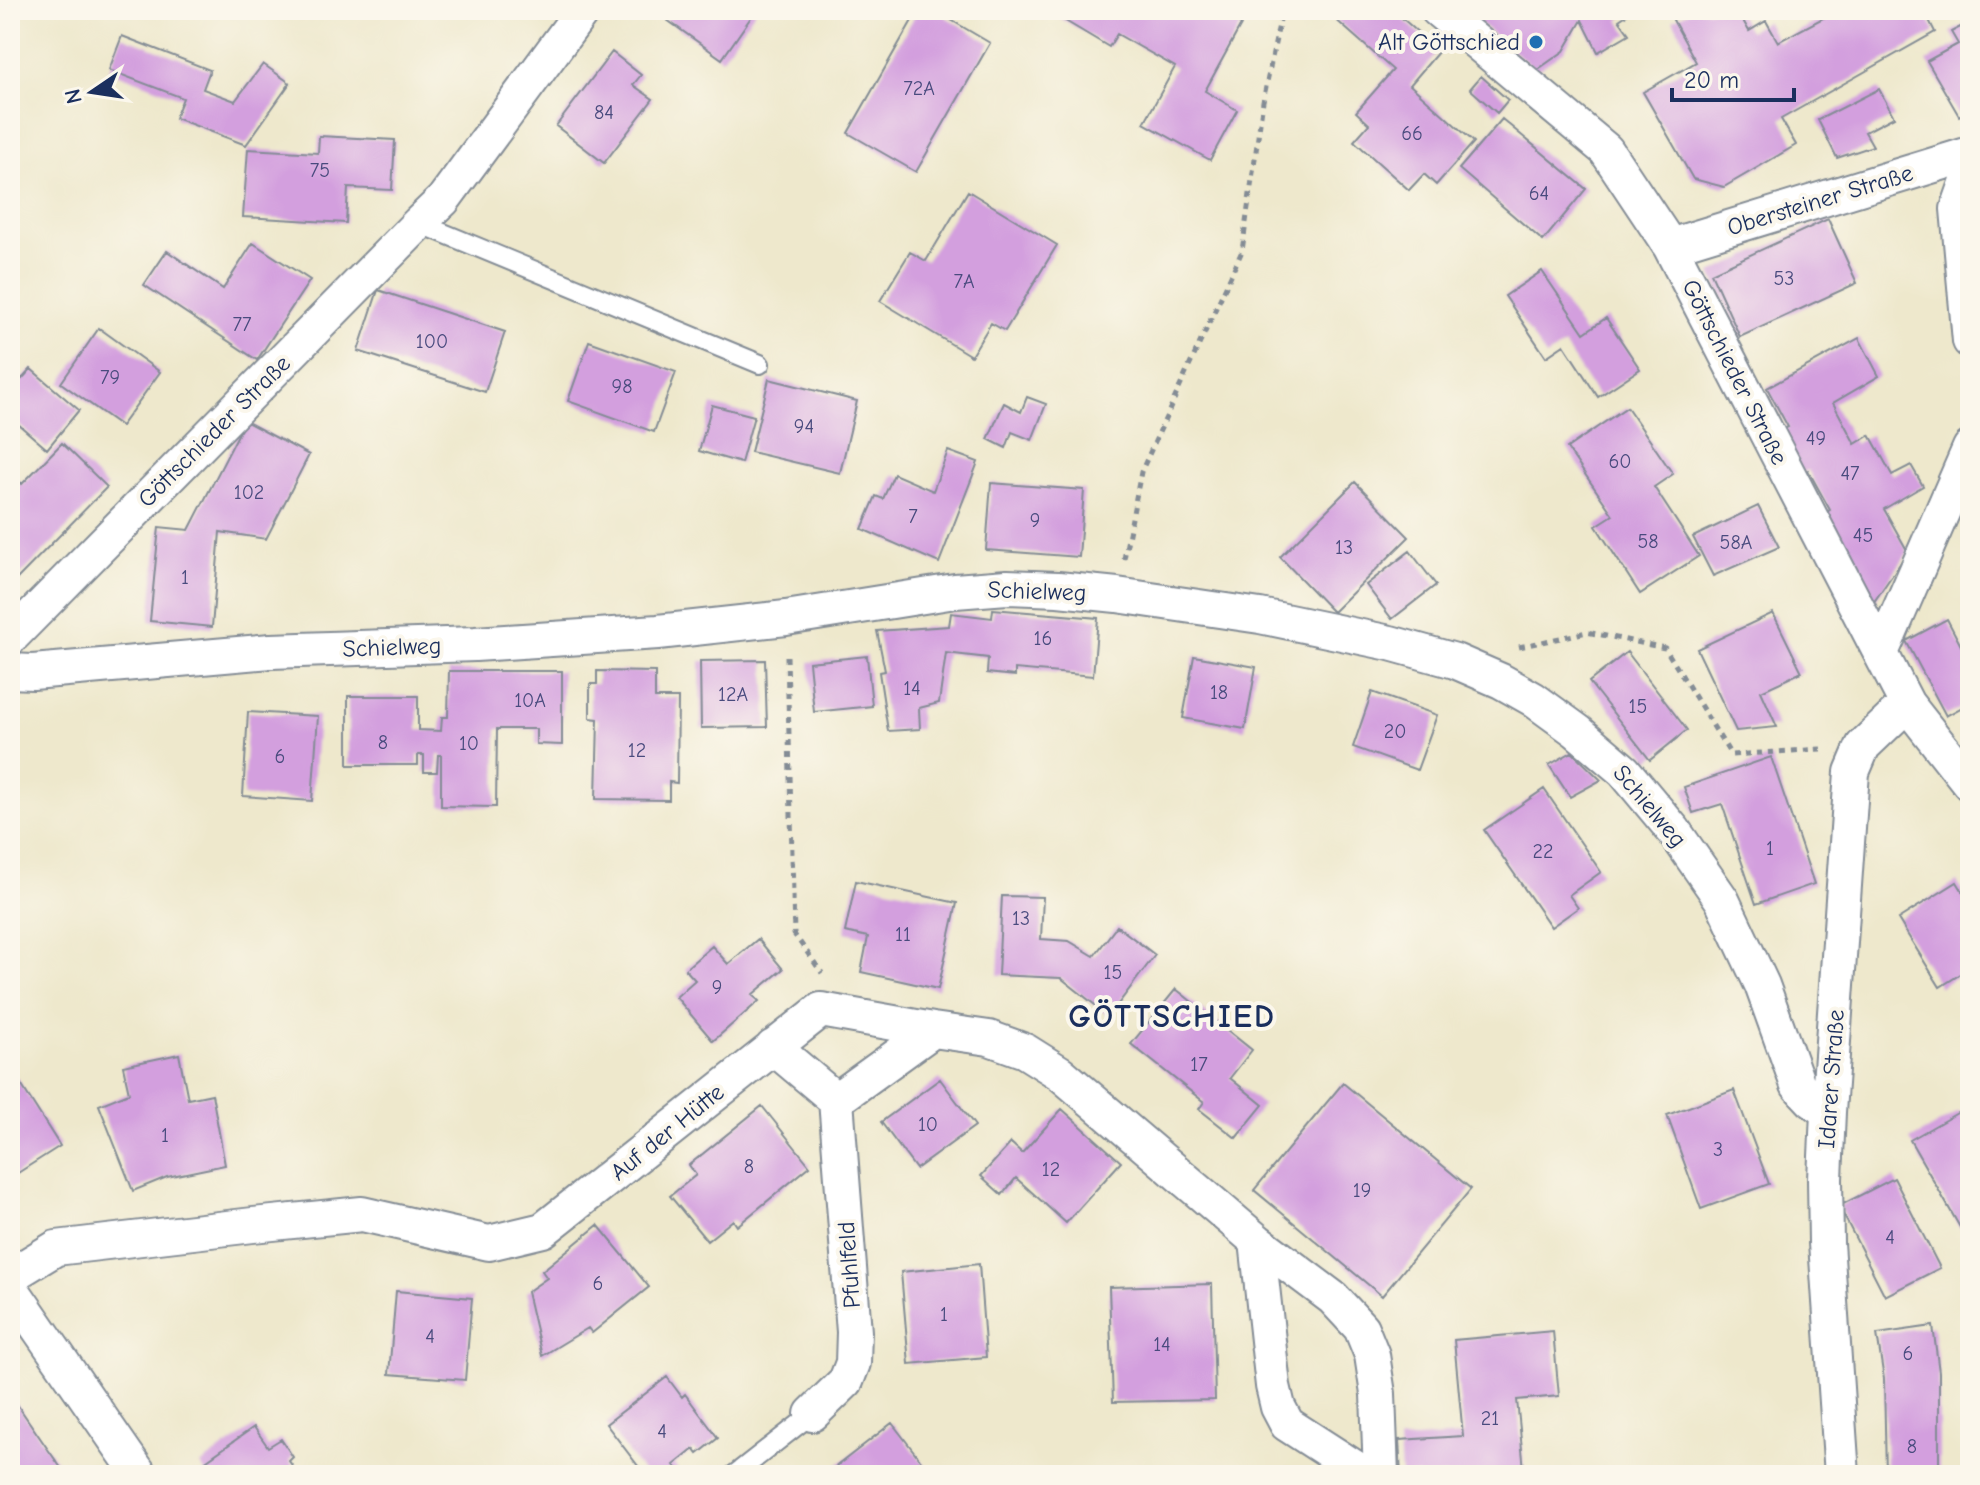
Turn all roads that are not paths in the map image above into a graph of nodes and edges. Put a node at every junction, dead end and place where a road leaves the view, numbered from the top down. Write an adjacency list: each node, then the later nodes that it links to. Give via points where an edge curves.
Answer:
1 (583, 10): 5 (street, Göttschieder Straße, via 443,200)
2 (1438, 10): 6 (street, Göttschieder Straße, via 1606,150)
3 (1970, 154): 6 (street, Obersteiner Straße)
4 (1970, 175): 7 (street, via 1958,209)
5 (419, 223): 8 (lane); 10 (street, Göttschieder Straße)
6 (1670, 246): 11 (street, Göttschieder Straße)
7 (1970, 341)
8 (760, 364)
9 (1970, 448): 11 (street)
10 (10, 638)
11 (1881, 653): 13 (street, Göttschieder Straße)
12 (10, 671): 18 (street, Schielweg, via 271,651 584,638 786,618 1007,587 1117,595 1260,616 1390,643 1455,661 1501,681 1577,731 1624,771 1722,900 1762,985 1798,1085)
13 (1907, 704): 14 (street, Göttschieder Straße); 18 (street, Idarer Straße, via 1863,746 1852,772)
14 (1970, 784)
15 (933, 1030): 16 (street, Auf der Hütte, via 821,1010); 17 (street); 19 (street, Auf der Hütte, via 989,1038 1025,1051 1060,1073)
16 (773, 1047): 17 (street); 20 (street, Auf der Hütte, via 543,1230 489,1243 362,1214 56,1248)
17 (836, 1100): 22 (street, Pfuhlfeld, via 853,1363 846,1381)
18 (1828, 1112): 27 (street, Idarer Straße, via 1826,1243)
19 (1257, 1241): 25 (street, via 1278,1407 1287,1424); 26 (street, Auf der Hütte, via 1333,1298 1361,1328 1378,1394)
20 (10, 1276)
21 (10, 1287): 23 (street)
22 (812, 1414): 24 (lane)
23 (140, 1475)
24 (734, 1475)
25 (1366, 1475)
26 (1381, 1475)
27 (1842, 1475)

